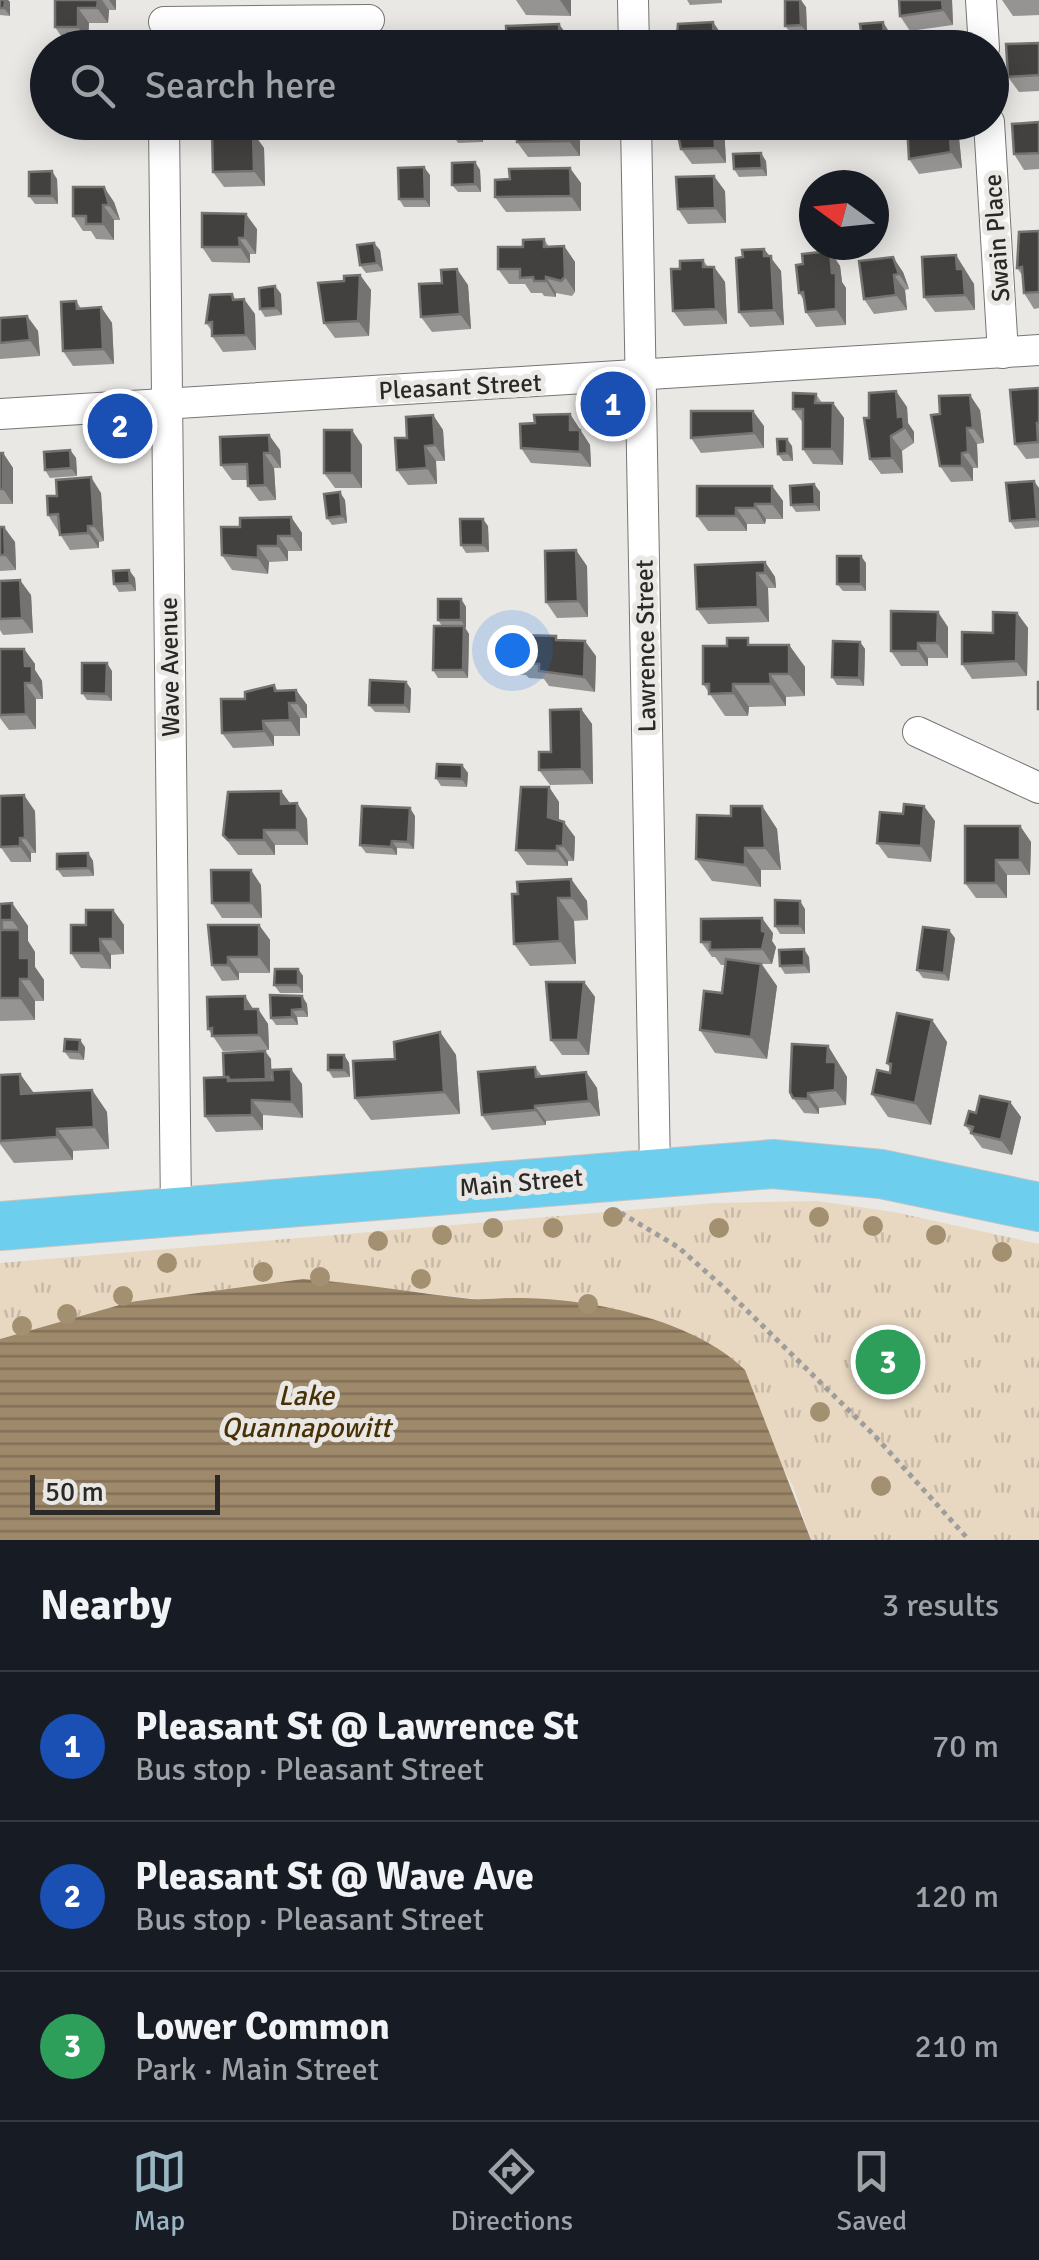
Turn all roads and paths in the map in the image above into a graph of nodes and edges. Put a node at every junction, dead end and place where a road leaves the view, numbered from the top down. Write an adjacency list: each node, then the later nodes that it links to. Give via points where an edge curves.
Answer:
1 (633, 0): 5 (street)
2 (981, 0): 6 (street)
3 (369, 20): 4 (street)
4 (163, 23)
5 (634, 30)
6 (983, 30)
7 (164, 140): 13 (street, Wave Avenue)
8 (636, 140): 12 (street, Lawrence Street)
9 (990, 140): 11 (street, Swain Place)
10 (1039, 350): 11 (street, Pleasant Street)
11 (1003, 353): 12 (street, Pleasant Street)
12 (640, 374): 13 (street, Pleasant Street); 17 (street, Lawrence Street)
13 (166, 403): 14 (street, Pleasant Street); 20 (street, Wave Avenue)
14 (0, 414)
15 (918, 732): 16 (street)
16 (1039, 788)
17 (654, 1170): 18 (main road, Main Street); 19 (main road, Main Street, via 834,1167)
18 (597, 1175): 20 (main road, Main Street); 22 (path, via 600,1195 678,1246 721,1286 874,1435)
19 (1039, 1207)
20 (176, 1211): 21 (main road, Main Street)
21 (0, 1226)
22 (969, 1540)

